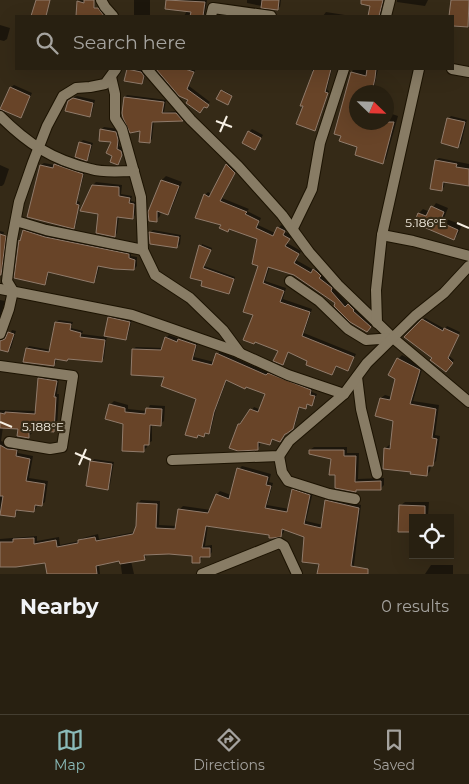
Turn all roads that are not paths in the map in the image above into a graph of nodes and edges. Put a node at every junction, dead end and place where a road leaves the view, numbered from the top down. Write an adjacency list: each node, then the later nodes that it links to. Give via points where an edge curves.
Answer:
1 (101, 0): 3 (street)
2 (390, 0): 6 (street)
3 (112, 15)
4 (211, 15): 5 (street, via 213,8)
5 (264, 15)
6 (386, 15)
7 (454, 69): 11 (street)
8 (148, 70): 17 (street)
9 (344, 70): 17 (street, via 320,143 312,189)
10 (419, 70): 18 (street)
11 (469, 72)
12 (113, 73): 14 (street, via 106,84 76,88 63,96); 15 (street, via 115,118 122,129)
13 (1, 120): 14 (street)
14 (38, 149): 15 (street, via 92,170); 16 (street, via 19,202)
15 (134, 171): 19 (street, via 141,198)
16 (16, 221): 19 (street); 24 (street, via 7,281)
17 (293, 228): 25 (street, via 338,285)
18 (382, 236): 20 (street); 25 (street, via 376,290)
19 (143, 250): 28 (street, via 155,275 190,298 223,330)
20 (469, 256)
21 (469, 266): 27 (street)
22 (290, 281): 27 (street, via 366,340)
23 (0, 289): 24 (street)
24 (13, 292): 26 (street); 28 (street, via 132,315)
25 (377, 323): 27 (street)
26 (0, 334)
27 (393, 338): 30 (street); 32 (street)
28 (241, 354): 31 (street, via 288,375)
29 (0, 366): 33 (street, via 73,376 62,448)
30 (357, 376): 31 (street); 36 (street, via 361,410)
31 (344, 394): 34 (street, via 289,441)
32 (469, 402)
33 (10, 442)
34 (279, 456): 35 (street); 37 (street, via 282,472 288,481)
35 (172, 460)
36 (377, 474)
37 (355, 499)
38 (202, 574): 39 (street, via 279,543 284,546)
39 (297, 574)

